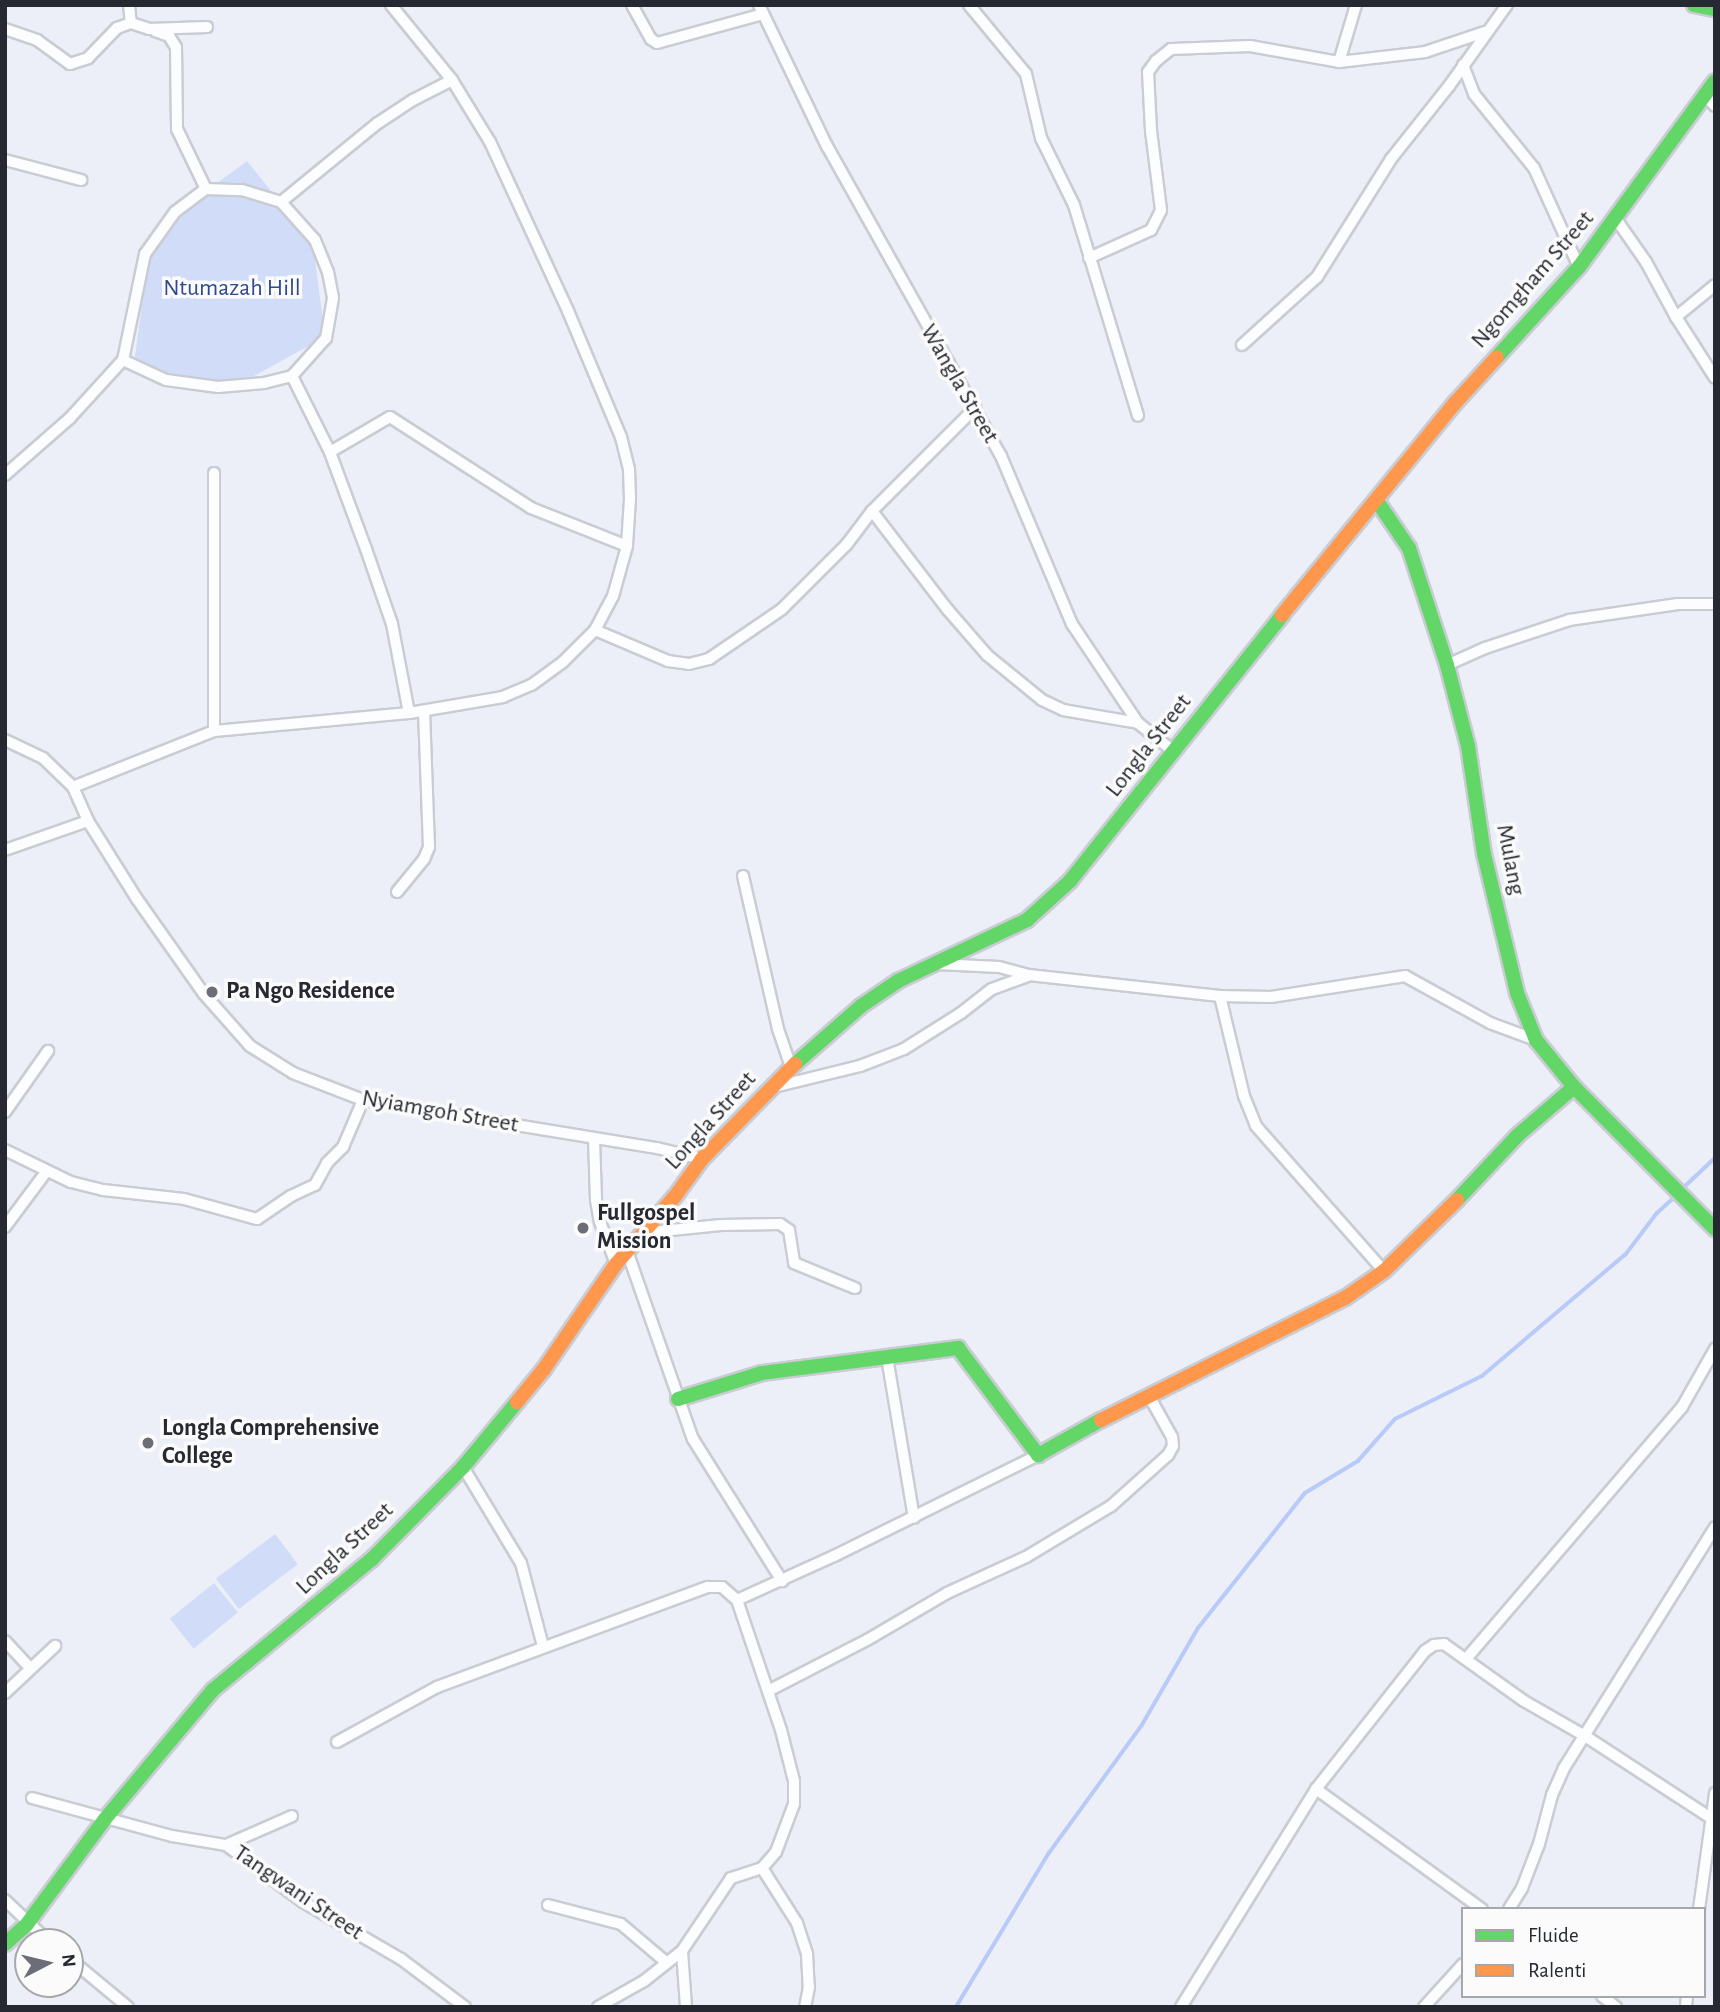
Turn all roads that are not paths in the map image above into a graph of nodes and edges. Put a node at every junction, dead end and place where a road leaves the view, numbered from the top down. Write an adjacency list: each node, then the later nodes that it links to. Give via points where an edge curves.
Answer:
1 (129, 5): 10 (street)
2 (391, 5): 17 (street)
3 (632, 5): 9 (street, via 657,43)
4 (969, 5): 28 (street, via 1026,74 1041,138 1073,205)
5 (1356, 5): 15 (street)
6 (1507, 5): 14 (street)
7 (1694, 5): 8 (main road)
8 (1715, 9)
9 (761, 10): 36 (street, Wangla Street, via 827,146)
10 (131, 23): 12 (street, via 117,28 88,58 70,64 37,40); 13 (street)
11 (207, 27): 13 (street)
12 (5, 29)
13 (149, 29): 25 (street, via 169,36 176,47 177,129)
14 (1485, 32): 15 (street, via 1425,52); 16 (street)
15 (1339, 62): 28 (street, via 1250,46 1171,49 1148,72 1150,131 1161,210 1151,230)
16 (1463, 65): 19 (street); 20 (street)
17 (452, 80): 26 (street, via 378,123); 43 (street, via 490,142 621,437 629,470)
18 (1715, 81): 21 (main road, Ngomgham Street)
19 (1449, 86): 20 (street); 32 (street, via 1391,159 1317,277)
20 (1474, 94): 29 (street, via 1534,168)
21 (1704, 95): 22 (street); 27 (main road, Ngomgham Street)
22 (1715, 106)
23 (5, 160): 24 (street)
24 (81, 180)
25 (206, 190): 26 (street, via 242,190); 33 (street, via 175,212 145,254)
26 (281, 201): 34 (street, via 315,240 333,298 326,338)
27 (1616, 219): 29 (main road, Ngomgham Street); 31 (street)
28 (1089, 258): 37 (street)
29 (1579, 267): 41 (main road, Ngomgham Street, via 1455,403)
30 (1715, 285): 31 (street)
31 (1676, 317): 35 (street)
32 (1242, 345)
33 (123, 360): 34 (street, via 166,380 218,387); 40 (street, via 70,418)
34 (292, 376): 38 (street)
35 (1715, 378)
36 (975, 408): 42 (street); 49 (street, Wangla Street, via 1072,624)
37 (1138, 416)
38 (330, 452): 43 (street, via 390,417 531,508); 48 (street, via 392,624)
39 (214, 472): 50 (street)
40 (5, 475)
41 (1377, 502): 46 (main road, Mulang, via 1409,548); 52 (main road, Longla Street)
42 (872, 511): 45 (street, via 847,544 782,610 709,659 689,664 668,661); 49 (street, via 987,654 1042,700 1063,710)
43 (626, 546): 45 (street, via 613,596)
44 (1715, 604): 46 (street, via 1678,604 1569,621)
45 (595, 630): 47 (street, via 564,662 531,685 503,697)
46 (1447, 665): 61 (main road, Mulang, via 1468,746 1484,854 1517,993)
47 (424, 711): 48 (street); 57 (street, via 429,847)
48 (409, 713): 50 (street)
49 (1138, 723): 52 (street, Wangla Street)
50 (214, 731): 53 (street)
51 (5, 740): 53 (street, Nyiamgoh Street, via 43,758)
52 (1172, 750): 58 (main road, Longla Street, via 1107,838 1032,916)
53 (73, 787): 54 (street, Nyiamgoh Street)
54 (88, 821): 55 (street); 66 (street, Nyiamgoh Street, via 137,899 225,1021 250,1046 293,1073)
55 (5, 850)
56 (743, 876): 63 (street)
57 (397, 892)
58 (934, 964): 59 (street, via 999,967); 63 (main road, Longla Street, via 861,1006)
59 (1029, 975): 60 (street); 65 (street, via 992,989 904,1049 860,1066)
60 (1220, 996): 61 (street, via 1271,997 1405,976 1490,1023); 77 (street, via 1244,1096 1256,1126)
61 (1536, 1040): 64 (main road, Mulang)
62 (48, 1051): 67 (street)
63 (791, 1067): 65 (main road, Longla Street)
64 (1574, 1087): 73 (main road, Mulang); 77 (main road, via 1517,1136)
65 (771, 1088): 70 (main road, Longla Street)
66 (363, 1100): 68 (street, Nyiamgoh Street); 71 (street, via 344,1147 314,1185 257,1219 184,1199 103,1190)
67 (5, 1112)
68 (594, 1139): 70 (street, Nyiamgoh Street); 76 (street, via 596,1200)
69 (5, 1150): 71 (street)
70 (702, 1159): 74 (main road, Longla Street)
71 (46, 1172): 72 (street)
72 (5, 1227)
73 (1715, 1229)
74 (642, 1233): 75 (main road, Longla Street); 78 (street, via 721,1224 780,1224 789,1230 794,1263)
75 (627, 1251): 76 (main road, Longla Street); 82 (street)
76 (616, 1265): 84 (main road, Longla Street, via 544,1369)
77 (1384, 1270): 81 (main road, via 1345,1298)
78 (855, 1289)
79 (1715, 1349): 92 (street, via 1682,1407)
80 (887, 1357): 82 (main road, via 762,1373); 83 (main road, via 958,1348); 85 (street)
81 (1149, 1396): 83 (main road); 94 (street, via 1172,1437 1172,1446 1168,1455 1111,1506 1026,1557 947,1593)
82 (678, 1399): 87 (street, via 693,1439)
83 (1038, 1455): 85 (street)
84 (463, 1467): 91 (street, via 521,1563); 103 (main road, Longla Street, via 372,1559 213,1690)
85 (914, 1518): 87 (street)
86 (1715, 1527): 96 (street)
87 (782, 1581): 88 (street)
88 (737, 1600): 91 (street, via 722,1587 708,1587); 94 (street)
89 (5, 1640): 93 (street)
90 (55, 1646): 93 (street)
91 (543, 1646): 97 (street, via 437,1687)
92 (1466, 1659): 96 (street, via 1524,1701); 98 (street, via 1444,1644 1424,1651)
93 (30, 1668): 95 (street)
94 (768, 1691): 106 (street, via 794,1781 793,1804 776,1852)
95 (5, 1693)
96 (1585, 1736): 102 (street); 110 (street, via 1552,1795 1539,1844)
97 (337, 1742)
98 (1316, 1789): 109 (street); 124 (street)
99 (1715, 1793): 102 (street)
100 (32, 1798): 103 (street, Tangwani Street)
101 (292, 1816): 105 (street)
102 (1710, 1818): 104 (street)
103 (105, 1819): 105 (street, Tangwani Street); 112 (main road, Longla Street)
104 (1711, 1843): 111 (street)
105 (226, 1845): 120 (street, Tangwani Street, via 303,1902 401,1959)
106 (762, 1868): 115 (street, via 731,1878); 123 (street, via 797,1923 804,1944 809,1987)
107 (5, 1900): 112 (street)
108 (548, 1905): 116 (street, via 621,1924)
109 (1479, 1907)
110 (1510, 1907)
111 (1699, 1907)
112 (27, 1924): 113 (street); 114 (main road, Longla Street)
113 (32, 1928)
114 (5, 1944)
115 (682, 1951): 116 (street); 122 (street)
116 (667, 1964): 121 (street)
117 (1461, 1966): 125 (street)
118 (84, 1971): 119 (street)
119 (122, 2005)
120 (465, 2007)
121 (598, 2007)
122 (686, 2007)
123 (805, 2007)
124 (1181, 2007)
125 (1424, 2007)

